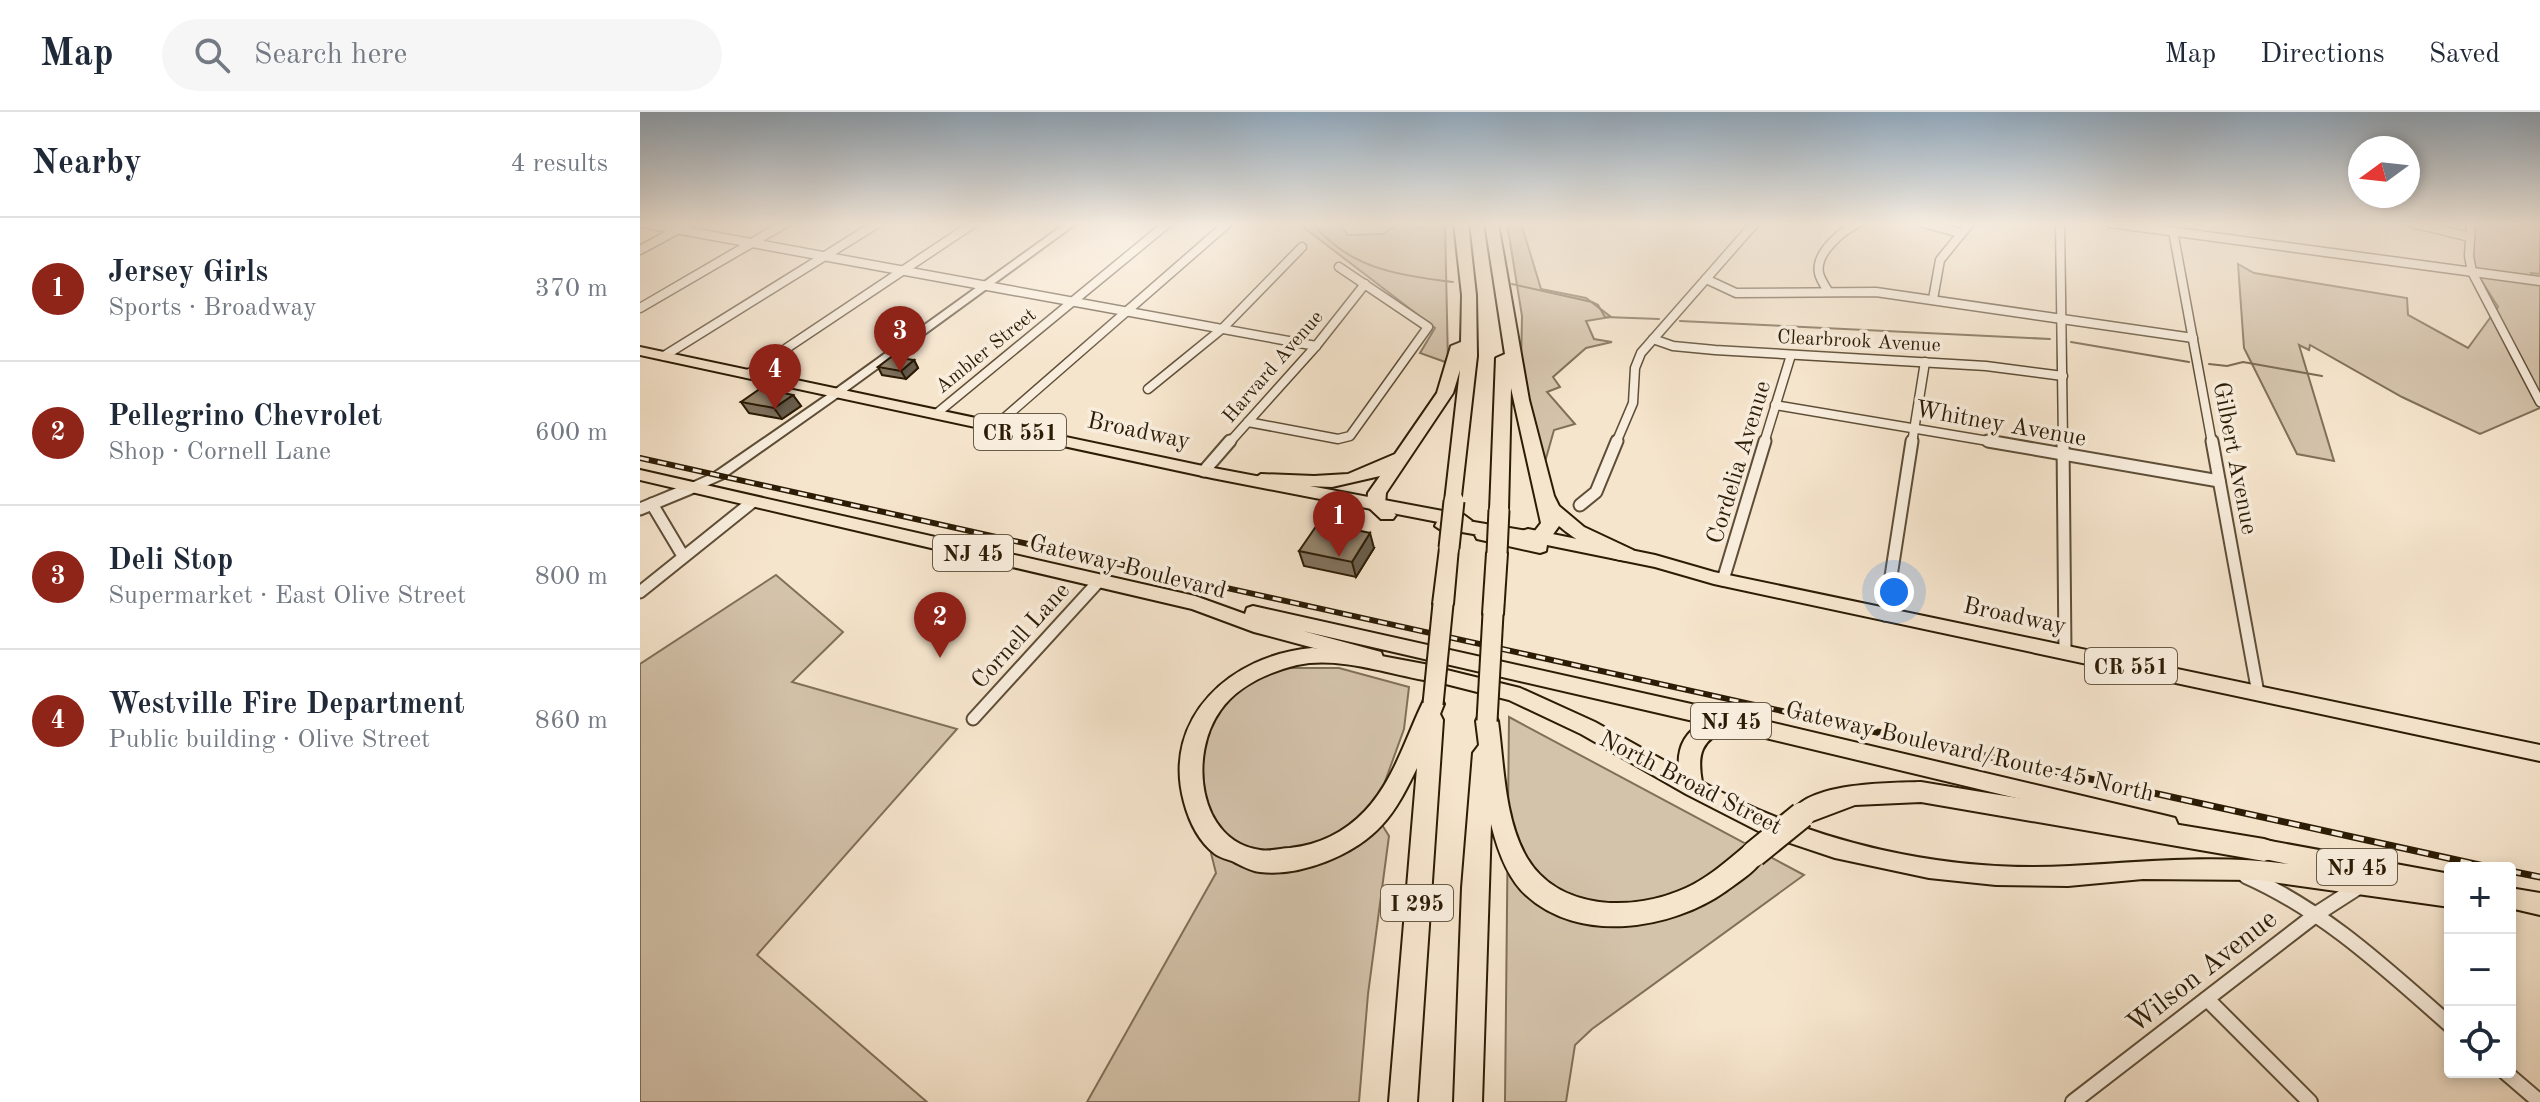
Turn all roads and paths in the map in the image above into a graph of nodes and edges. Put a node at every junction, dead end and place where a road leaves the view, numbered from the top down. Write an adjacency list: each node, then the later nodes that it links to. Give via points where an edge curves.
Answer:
1 (706, 269): 29 (street)
2 (805, 269): 38 (street)
3 (894, 269): 18 (street)
4 (906, 269): 18 (street)
5 (1008, 269): 24 (street)
6 (1111, 269): 28 (street, Ambler Street)
7 (1175, 269): 30 (street)
8 (1280, 269): 32 (street)
9 (1342, 269): 23 (street)
10 (1466, 269): 26 (highway, I 295)
11 (1499, 269): 21 (highway, I 295)
12 (1713, 269): 20 (street)
13 (1819, 269): 25 (street)
14 (1938, 269): 27 (street)
15 (2061, 269): 31 (street)
16 (2180, 269): 33 (street, Gilbert Avenue)
17 (2452, 269): 19 (street)
18 (903, 271): 24 (street); 40 (street)
19 (2472, 272): 22 (street); 44 (street)
20 (1706, 279): 25 (street, via 1736,293); 34 (street)
21 (1501, 281): 57 (highway, via 1523,415); 79 (highway, I 295, bridge, via 1505,364)
22 (2540, 281)
23 (1365, 284): 35 (street, Harvard Avenue); 47 (street, via 1428,327 1350,436 1333,438)
24 (986, 285): 28 (street); 43 (street)
25 (1828, 291): 27 (street)
26 (1469, 295): 50 (highway, via 1451,380); 76 (highway, I 295, bridge, via 1466,400)
27 (1933, 299): 31 (street)
28 (1073, 300): 30 (street); 46 (street, Ambler Street)
29 (640, 308)
30 (1129, 310): 32 (street); 48 (street)
31 (2062, 319): 33 (street); 41 (street)
32 (1223, 328): 35 (street); 42 (street)
33 (2193, 338): 55 (street, Gilbert Avenue)
34 (1653, 339): 37 (street, Clearbrook Avenue, via 1673,346); 60 (street, via 1635,368 1633,403 1596,492)
35 (1316, 346): 47 (street, Harvard Avenue)
36 (640, 351): 38 (main road, Broadway / CR 551)
37 (1791, 355): 39 (street, Clearbrook Avenue); 45 (street, Cordelia Avenue)
38 (664, 356): 40 (main road, Broadway / CR 551)
39 (1925, 362): 41 (street, Clearbrook Avenue); 49 (street)
40 (748, 374): 43 (main road, Broadway / CR 551)
41 (2063, 376): 51 (street)
42 (1148, 389)
43 (837, 393): 46 (main road, Broadway / CR 551); 56 (street, via 718,476)
44 (2540, 402)
45 (1775, 405): 49 (street, Whitney Avenue); 67 (street, Cordelia Avenue)
46 (936, 414): 48 (main road, Broadway / CR 551)
47 (1248, 422): 52 (street, Harvard Avenue)
48 (994, 427): 52 (main road, Broadway / CR 551)
49 (1915, 428): 51 (street, Whitney Avenue); 71 (street)
50 (1406, 452): 54 (highway, via 1353,481); 61 (highway, via 1377,493)
51 (2063, 454): 55 (street, Whitney Avenue); 73 (street)
52 (1204, 471): 54 (main road, Broadway / CR 551); 61 (main road, Broadway / CR 551)
53 (640, 475): 56 (main road, Gateway Boulevard / NJ 45)
54 (1261, 480): 61 (main road, Broadway / CR 551)
55 (2219, 481): 75 (street, Gilbert Avenue)
56 (691, 488): 58 (main road, Gateway Boulevard / NJ 45); 59 (street)
57 (1544, 496): 64 (highway, via 1552,517); 65 (highway, via 1575,528)
58 (751, 503): 66 (street); 68 (main road, Gateway Boulevard / NJ 45)
59 (652, 504): 62 (street); 66 (street)
60 (1580, 505)
61 (1381, 508): 63 (main road, Broadway / CR 551); 64 (main road, Broadway / CR 551)
62 (640, 509)
63 (1444, 526): 64 (highway, via 1522,539); 67 (main road, Broadway / CR 551)
64 (1542, 537): 65 (main road, Broadway / CR 551)
65 (1626, 555): 67 (main road, Broadway / CR 551)
66 (683, 556): 69 (street)
67 (1718, 579): 71 (main road, Broadway / CR 551)
68 (1099, 581): 70 (main road, Gateway Boulevard / NJ 45); 77 (street, Cornell Lane)
69 (640, 592)
70 (1195, 603): 72 (main road, Gateway Boulevard / NJ 45); 78 (main road, Gateway Boulevard/Route 45 North / NJ 45)
71 (1885, 615): 73 (main road, Broadway / CR 551)
72 (1323, 644): 74 (main road, North Broad Street / NJ 45)
73 (2065, 652): 75 (main road, Broadway / CR 551)
74 (1424, 672): 76 (highway, via 1315,655 1269,664 1228,685 1199,721 1190,757 1190,786 1206,829 1242,859 1261,863 1295,861 1333,849 1382,808); 81 (main road, North Broad Street / NJ 45, via 1513,693 1588,728)
75 (2258, 693): 80 (main road, Broadway / CR 551)
76 (1433, 704): 94 (highway, I 295)
77 (973, 719)
78 (1727, 720): 81 (main road, via 1705,729 1690,744); 82 (main road, Gateway Boulevard/Route 45 North / NJ 45)
79 (1487, 721): 82 (highway, bridge, via 1513,855 1530,883 1554,901 1585,911 1657,909 1700,894 1802,815 1855,795 1921,792); 95 (highway, I 295)
80 (2540, 753)
81 (1693, 788): 83 (main road, North Broad Street / NJ 45, via 1774,828 1835,848 1929,868 2068,876)
82 (2264, 850): 84 (main road, NJ 45)
83 (2227, 869): 85 (main road, North Broad Street / NJ 45); 90 (street, via 2279,889)
84 (2444, 883)
85 (2364, 884): 86 (main road, North Broad Street / NJ 45); 90 (street, Wilson Avenue)
86 (2444, 896)
87 (2516, 900): 89 (main road)
88 (2516, 906): 89 (main road)
89 (2540, 907)
90 (2318, 913): 91 (street, Wilson Avenue); 92 (street)
91 (2207, 999): 96 (street, Wilson Avenue); 97 (street)
92 (2444, 1020)
93 (2512, 1078): 98 (street)
94 (1403, 1102)
95 (1468, 1102)
96 (2073, 1102)
97 (2310, 1102)
98 (2540, 1102)

